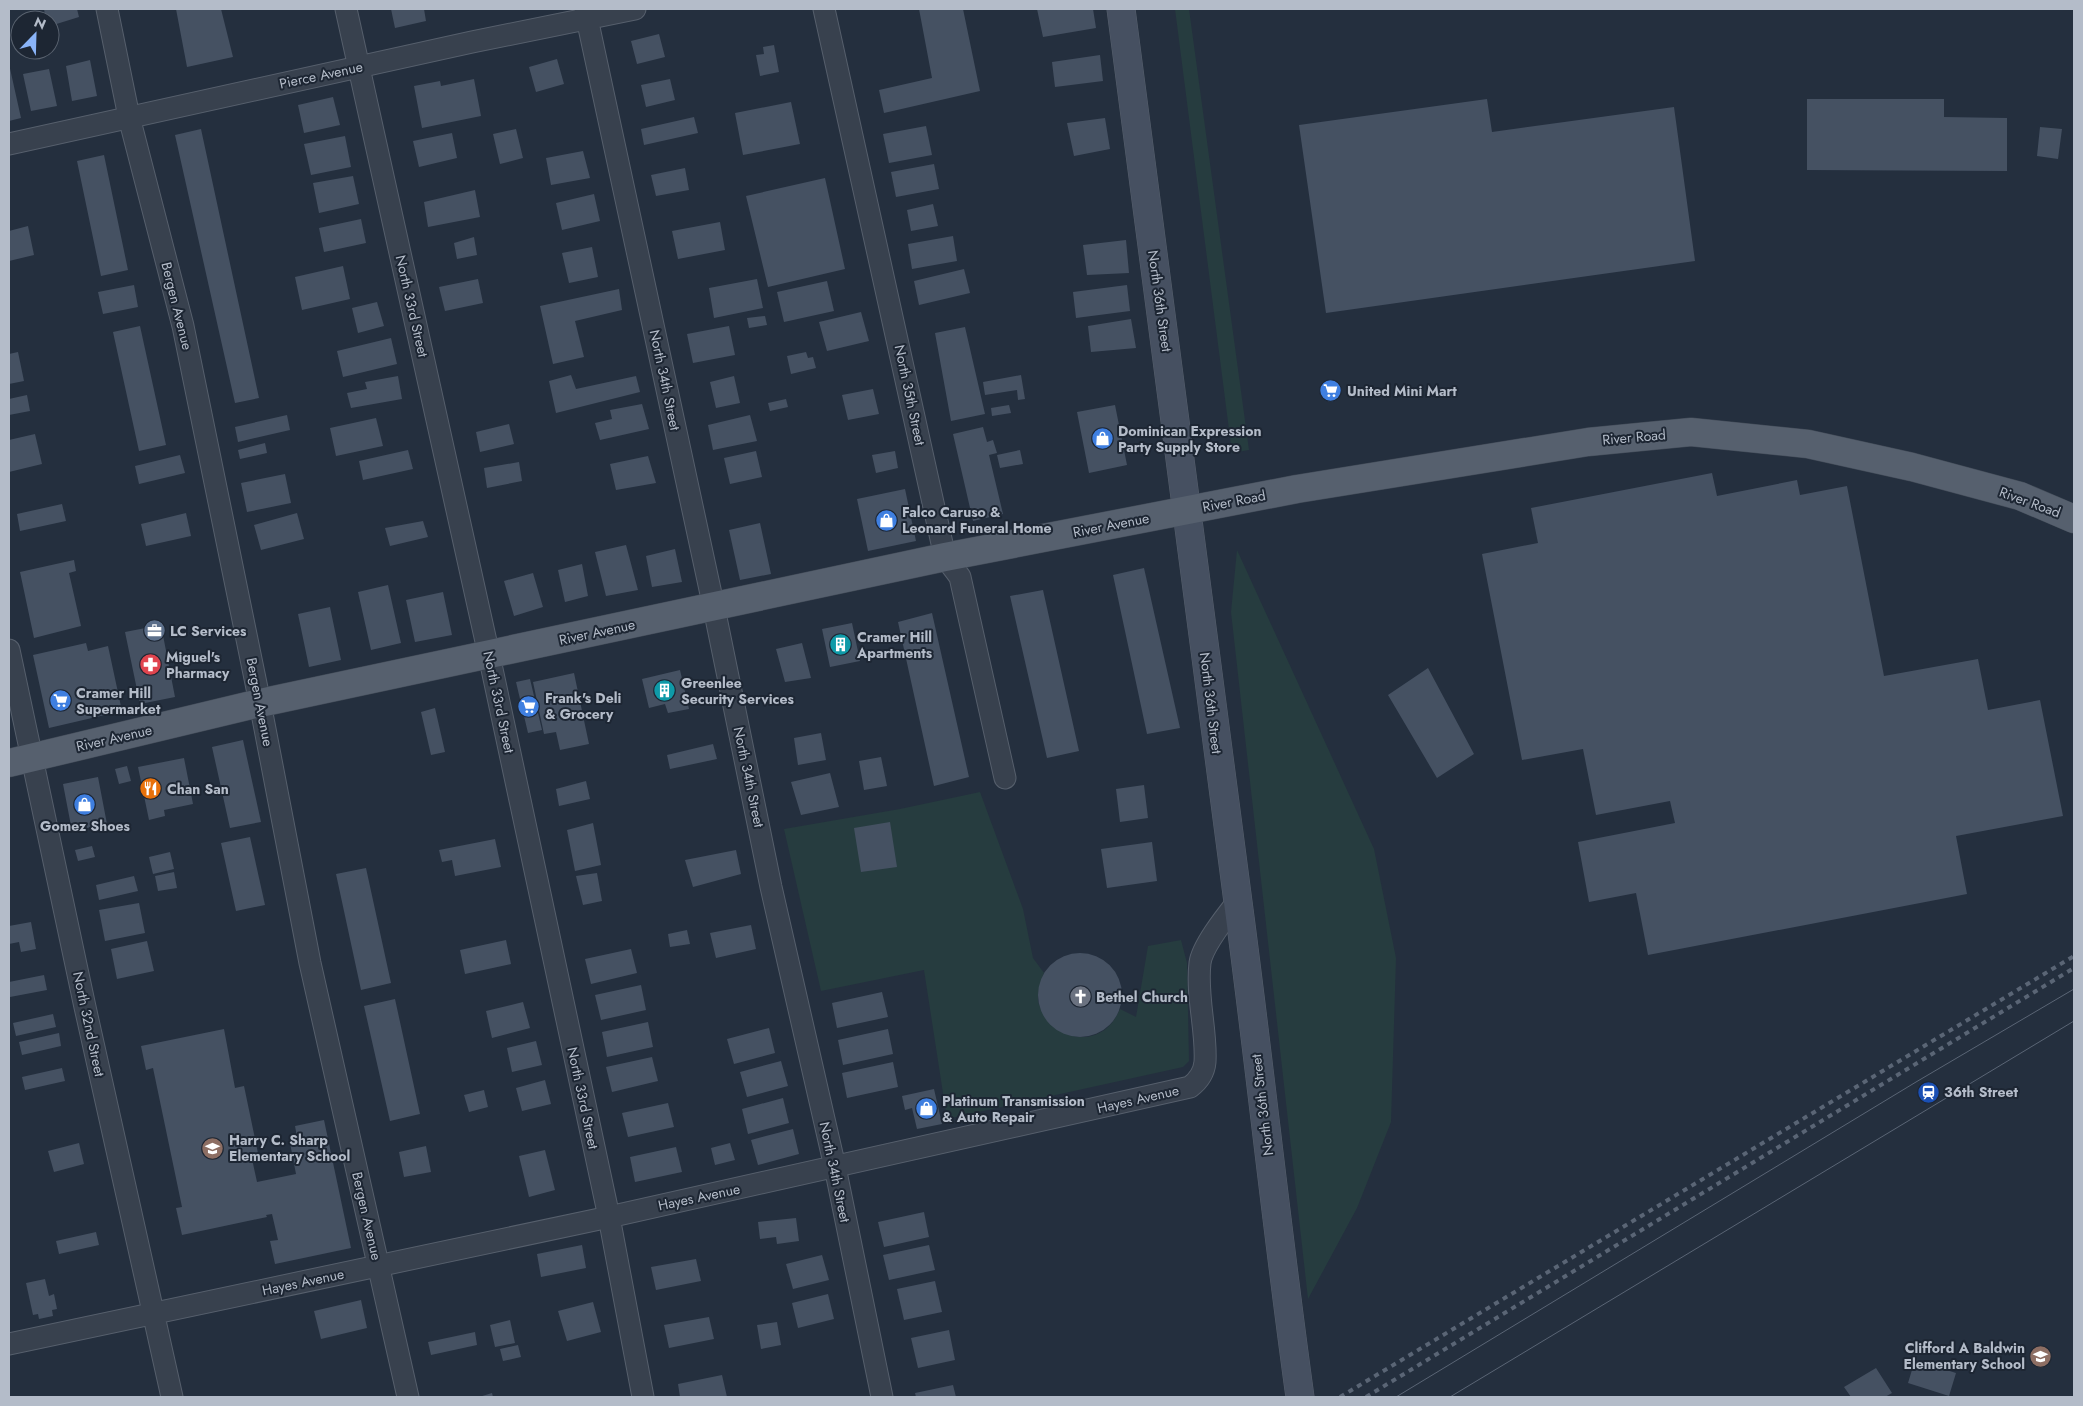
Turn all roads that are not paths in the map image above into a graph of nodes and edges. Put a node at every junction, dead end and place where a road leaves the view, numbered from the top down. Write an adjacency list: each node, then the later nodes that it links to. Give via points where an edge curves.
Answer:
1 (107, 9): 8 (street, Bergen Avenue)
2 (346, 9): 7 (street, North 33rd Street)
3 (635, 9): 6 (street, Pierce Avenue)
4 (824, 9): 12 (street, North 35th Street)
5 (1121, 9): 10 (street, North 36th Street)
6 (587, 14): 7 (street, Pierce Avenue); 13 (street, North 34th Street)
7 (359, 67): 8 (street, Pierce Avenue); 15 (street, North 33rd Street)
8 (129, 117): 9 (street, Pierce Avenue); 16 (street, Bergen Avenue, via 183,326)
9 (9, 144)
10 (1187, 510): 11 (main road, River Road, via 1588,442 1691,432 1808,444 1912,467 2020,496); 12 (main road, River Avenue); 19 (street, North 36th Street)
11 (2074, 519)
12 (945, 557): 13 (main road, River Avenue); 18 (street, North 35th Street, via 960,578)
13 (714, 608): 15 (main road, River Avenue); 20 (street, North 34th Street, via 771,887)
14 (9, 650): 17 (street, North 32nd Street)
15 (489, 654): 16 (main road, River Avenue); 21 (street, North 33rd Street)
16 (260, 703): 17 (main road, River Avenue); 22 (street, Bergen Avenue, via 310,963)
17 (21, 760): 23 (street, North 32nd Street, via 85,1007)
18 (1005, 778)
19 (1238, 901): 20 (street, Hayes Avenue, via 1217,928 1200,961 1205,1063 1200,1079 1190,1087); 29 (street, North 36th Street)
20 (835, 1167): 21 (street, Hayes Avenue); 28 (street, North 34th Street)
21 (609, 1217): 22 (street, Hayes Avenue); 27 (street, North 33rd Street)
22 (378, 1266): 23 (street, Hayes Avenue); 26 (street, Bergen Avenue)
23 (154, 1314): 24 (street, Hayes Avenue); 25 (street, North 32nd Street)
24 (9, 1344)
25 (172, 1397)
26 (408, 1397)
27 (642, 1397)
28 (882, 1397)
29 (1300, 1397)

